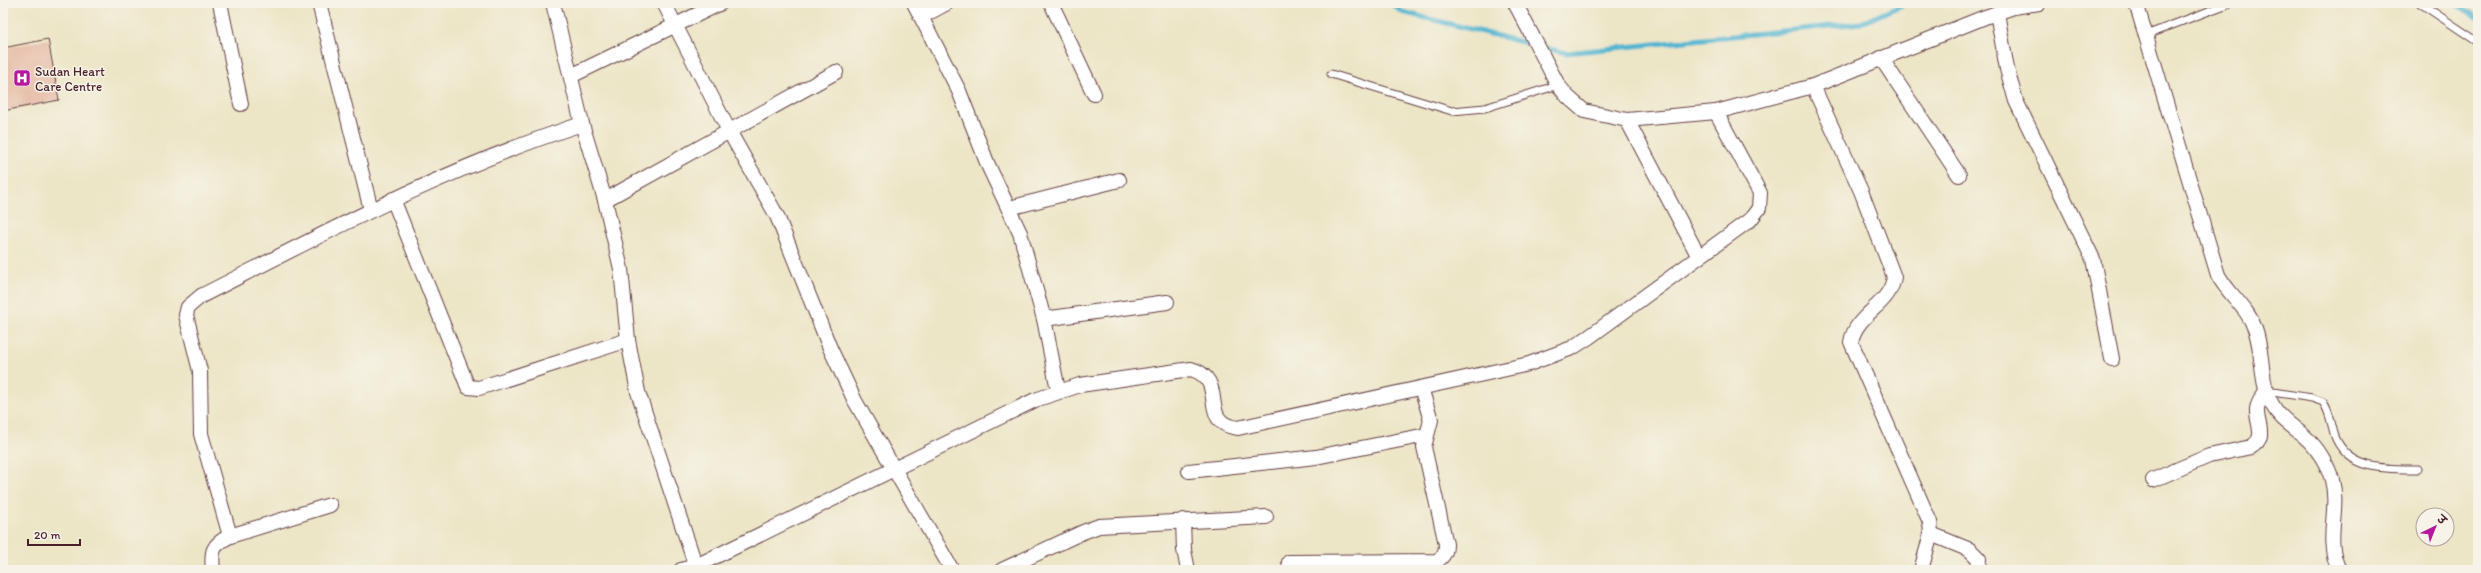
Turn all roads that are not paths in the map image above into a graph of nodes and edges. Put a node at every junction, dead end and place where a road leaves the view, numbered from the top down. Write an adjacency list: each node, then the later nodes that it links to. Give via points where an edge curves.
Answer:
1 (220, 3): 26 (street)
2 (319, 3): 36 (street)
3 (553, 3): 22 (street)
4 (664, 3): 16 (street)
5 (721, 3): 16 (street)
6 (914, 3): 15 (street)
7 (947, 3): 15 (street)
8 (1051, 3): 25 (street)
9 (1515, 3): 23 (street)
10 (2039, 3): 14 (street)
11 (2136, 3): 17 (street)
12 (2230, 3): 17 (lane)
13 (2420, 3): 18 (lane)
14 (1997, 13): 19 (street); 41 (street, via 2007,69 2016,101 2094,259)
15 (921, 17): 35 (street, via 959,91 988,165)
16 (675, 27): 22 (street); 30 (street)
17 (2146, 35): 44 (street, via 2218,275 2225,289 2243,308 2255,327)
18 (2478, 42)
19 (1881, 58): 24 (street); 31 (street)
20 (836, 72): 30 (street)
21 (1331, 74): 23 (lane, via 1452,111 1485,108)
22 (571, 76): 29 (street)
23 (1558, 85): 28 (street, via 1584,111)
24 (1812, 86): 27 (street); 53 (street, via 1892,266 1893,287 1859,322 1851,342 1926,511)
25 (1094, 94)
26 (241, 104)
27 (1716, 112): 28 (street); 37 (street, via 1761,199 1751,219)
28 (1627, 120): 37 (street)
29 (582, 124): 33 (street, via 524,143); 34 (street)
30 (729, 131): 34 (street); 47 (street, via 777,216 844,380)
31 (1959, 176)
32 (1119, 180): 35 (street)
33 (393, 199): 36 (street); 40 (street, via 468,387 479,388)
34 (605, 200): 40 (street, via 621,269)
35 (1009, 208): 39 (street, via 1024,246)
36 (371, 210): 54 (street, via 201,296 188,307 186,314 200,371 201,434)
37 (1699, 257): 42 (street, via 1572,348 1529,364)
38 (1167, 302): 39 (street)
39 (1044, 319): 43 (street)
40 (628, 340): 56 (street, via 638,392 649,429)
41 (2112, 359)
42 (1421, 388): 43 (street, via 1238,428 1228,427 1220,422 1210,380 1205,374 1191,368); 45 (street, via 1431,420)
43 (1058, 390): 47 (street)
44 (2266, 392): 46 (lane, via 2312,398 2323,402 2340,446 2364,465 2378,469); 49 (street, via 2257,408 2262,434 2252,448 2209,456); 64 (street, via 2276,412 2307,438 2327,467 2334,493 2331,533 2333,556)
45 (1426, 435): 48 (street, via 1316,457); 55 (street, via 1424,447 1446,544 1442,557 1437,560)
46 (2418, 469)
47 (894, 470): 56 (street); 59 (street)
48 (1189, 471)
49 (2153, 480)
50 (330, 505): 54 (street)
51 (1266, 517): 52 (street)
52 (1183, 520): 60 (street, via 1099,526); 61 (street)
53 (1931, 534): 62 (street); 63 (street, via 1970,550 1979,559)
54 (230, 536): 57 (street, via 218,542 214,548)
55 (1289, 562)
56 (697, 568): 58 (street)
57 (213, 570)
58 (681, 570)
59 (952, 570)
60 (1002, 570)
61 (1188, 570)
62 (1920, 570)
63 (1978, 570)
64 (2339, 570)

